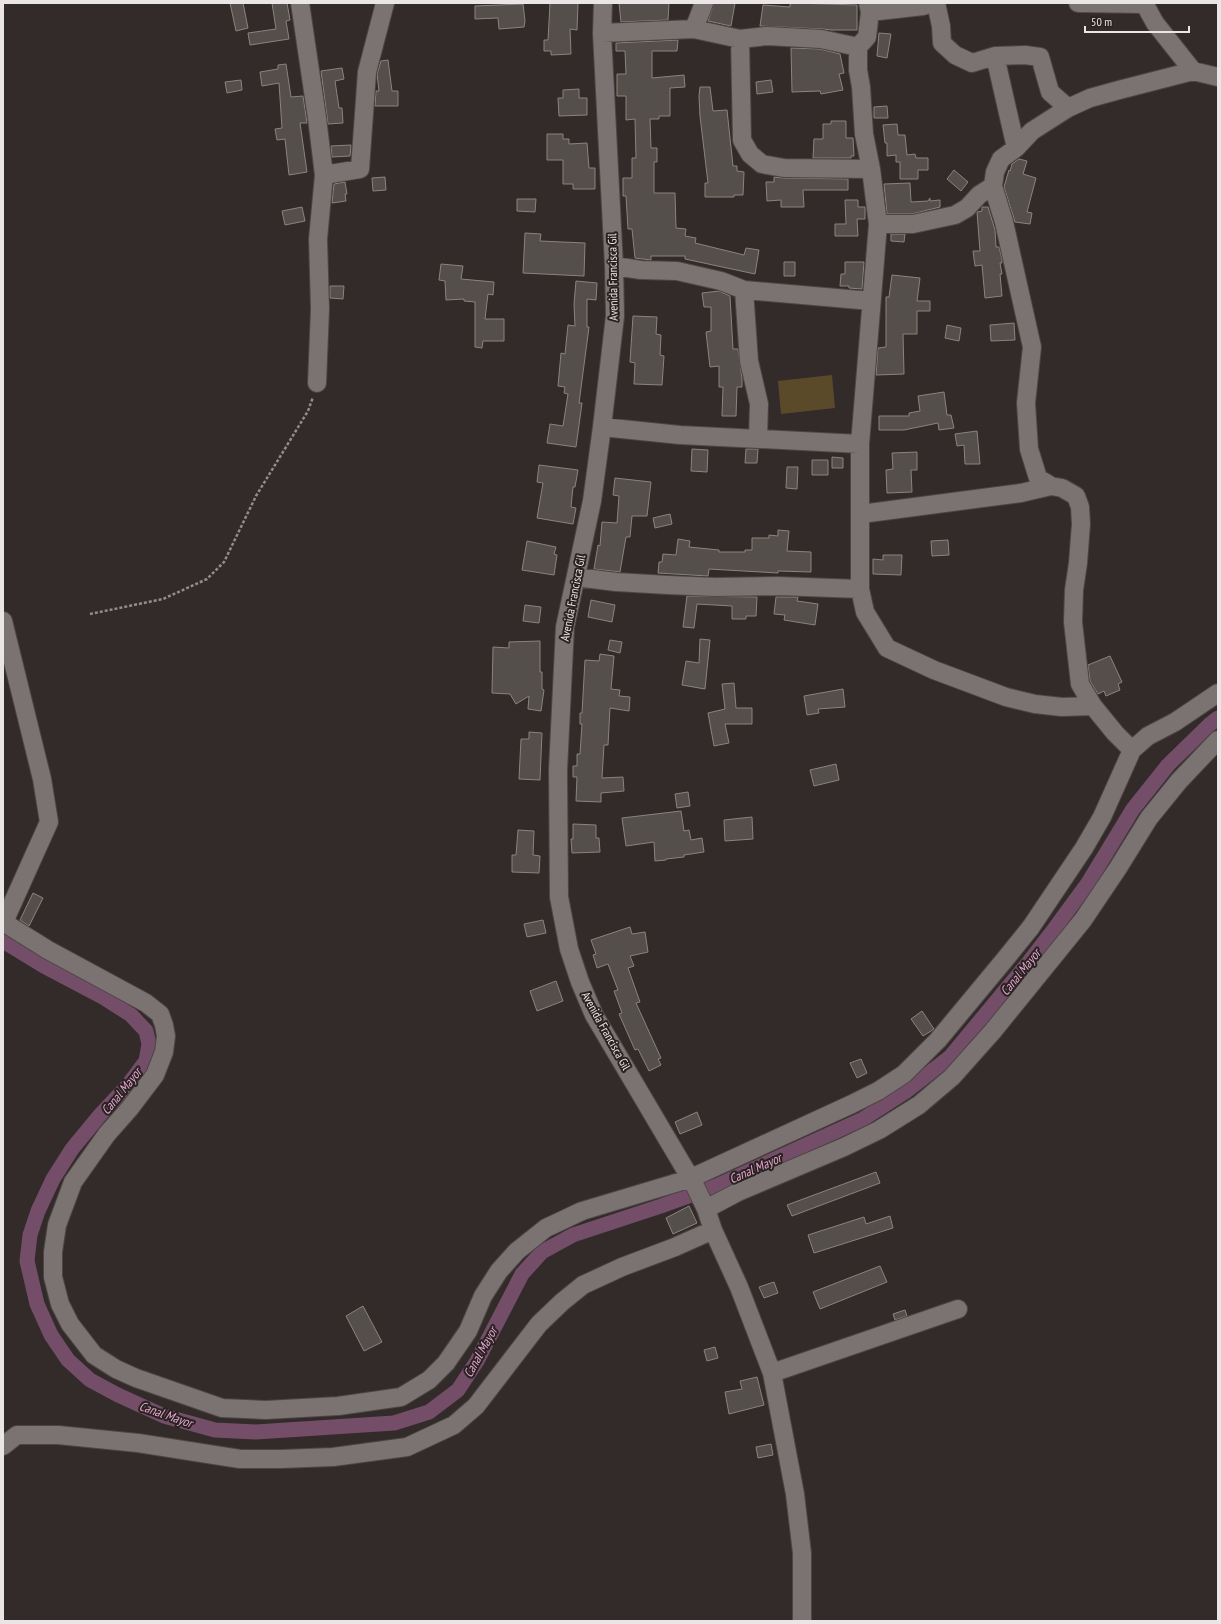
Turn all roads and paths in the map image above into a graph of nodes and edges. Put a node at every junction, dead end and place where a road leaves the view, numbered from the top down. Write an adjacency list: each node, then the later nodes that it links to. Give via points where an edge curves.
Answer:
1 (300, 3): 20 (street)
2 (385, 3): 20 (street, via 367,72 360,169)
3 (603, 3): 11 (street, Avenida Francisca Gil)
4 (704, 3): 10 (street)
5 (931, 3): 9 (street, via 923,6)
6 (936, 3): 14 (street, via 942,43 955,55 972,62)
7 (1078, 3): 8 (street)
8 (1144, 3): 15 (street, via 1155,23)
9 (869, 8): 13 (street, via 867,37)
10 (694, 29): 11 (street); 12 (street)
11 (602, 32): 23 (street, Avenida Francisca Gil)
12 (740, 39): 13 (street, via 767,36 821,39); 19 (street, via 742,140 750,154 762,164 784,168)
13 (858, 47): 19 (street, via 864,134)
14 (995, 56): 17 (street, via 1040,57 1050,92); 18 (street)
15 (1193, 71): 16 (street); 17 (street, via 1097,96)
16 (1218, 78)
17 (1068, 108): 18 (street, via 1032,131)
18 (1016, 148): 21 (street, via 1001,159 995,172)
19 (871, 169): 22 (street)
20 (324, 175): 26 (street, via 318,239 320,308)
21 (993, 186): 22 (street, via 955,215 913,224); 30 (street, via 1004,222 1032,347 1026,403 1030,448 1038,478)
22 (878, 224): 25 (street)
23 (614, 266): 24 (street, via 677,271 721,281); 27 (street, Avenida Francisca Gil, via 615,316)
24 (744, 290): 25 (street); 28 (street, via 749,361 759,404)
25 (871, 301): 29 (street)
26 (317, 383): 34 (path, via 308,411 256,496 224,562 207,579 163,599)
27 (602, 427): 28 (street); 32 (street, Avenida Francisca Gil, via 592,501)
28 (758, 438): 29 (street)
29 (860, 444): 31 (street)
30 (1051, 486): 31 (street, via 1021,493); 37 (street, via 1062,488 1076,496 1080,507 1073,622 1080,684)
31 (861, 514): 33 (street)
32 (576, 577): 33 (street, via 683,586); 41 (street, Avenida Francisca Gil, via 565,628 558,770 559,897 569,949 594,1015)
33 (860, 589): 37 (street, via 865,612 887,648 934,670 1006,696 1035,704 1062,707)
34 (90, 614)
35 (3, 622): 40 (street, via 42,779 50,822)
36 (1218, 693): 39 (street, via 1175,722 1148,736)
37 (1093, 706): 39 (street)
38 (1218, 740): 41 (street, via 1179,781 1149,818 1083,920 993,1031 952,1077 919,1105 879,1130 844,1147 738,1192)
39 (1132, 750): 41 (street, via 1102,817 1057,889 1021,939 938,1040 904,1074 878,1091)
40 (3, 922): 41 (street, via 48,950 146,1003 160,1014 164,1025 164,1052 155,1075 73,1182 57,1225 52,1252 53,1277 60,1304 70,1324 94,1355 116,1369 163,1388 222,1408 266,1410 338,1406 401,1397 429,1380 446,1363 468,1331 483,1296 499,1271 516,1250 546,1228 582,1211)
41 (698, 1194): 42 (street, Avenida Francisca Gil)
42 (713, 1230): 44 (street, Avenida Francisca Gil, via 739,1287); 45 (street, via 583,1285 539,1324 476,1406 454,1425 407,1447 333,1456 240,1459 138,1443 58,1435 17,1436)
43 (958, 1309): 44 (street)
44 (772, 1373): 46 (street, Avenida Francisca Gil, via 795,1494 802,1553)
45 (3, 1446)
46 (802, 1621)

